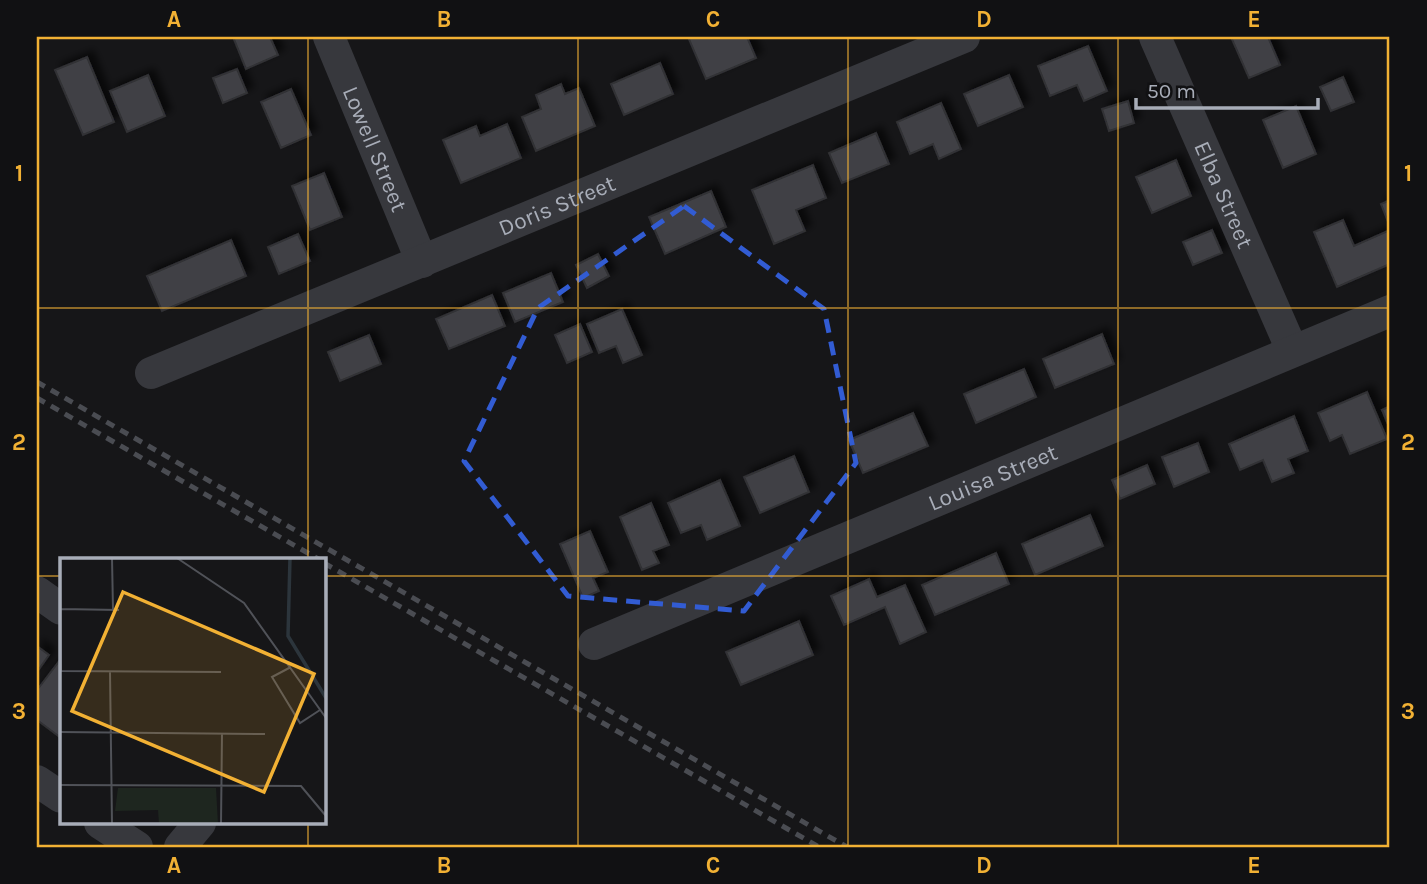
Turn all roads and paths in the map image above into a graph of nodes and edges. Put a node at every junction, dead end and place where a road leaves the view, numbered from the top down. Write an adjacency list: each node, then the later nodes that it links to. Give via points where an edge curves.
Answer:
1 (329, 37): 4 (street, Lowell Street)
2 (964, 37): 4 (street, Doris Street)
3 (1155, 37): 6 (street, Elba Street)
4 (422, 262): 7 (street, Doris Street)
5 (1390, 311): 6 (street, Louisa Street)
6 (1292, 351): 10 (street, Louisa Street)
7 (151, 373)
8 (37, 592): 9 (street)
9 (60, 608)
10 (594, 645)
11 (37, 781): 12 (street)
12 (60, 796)
13 (102, 824): 15 (street)
14 (199, 824): 16 (street)
15 (137, 847)
16 (180, 847)

